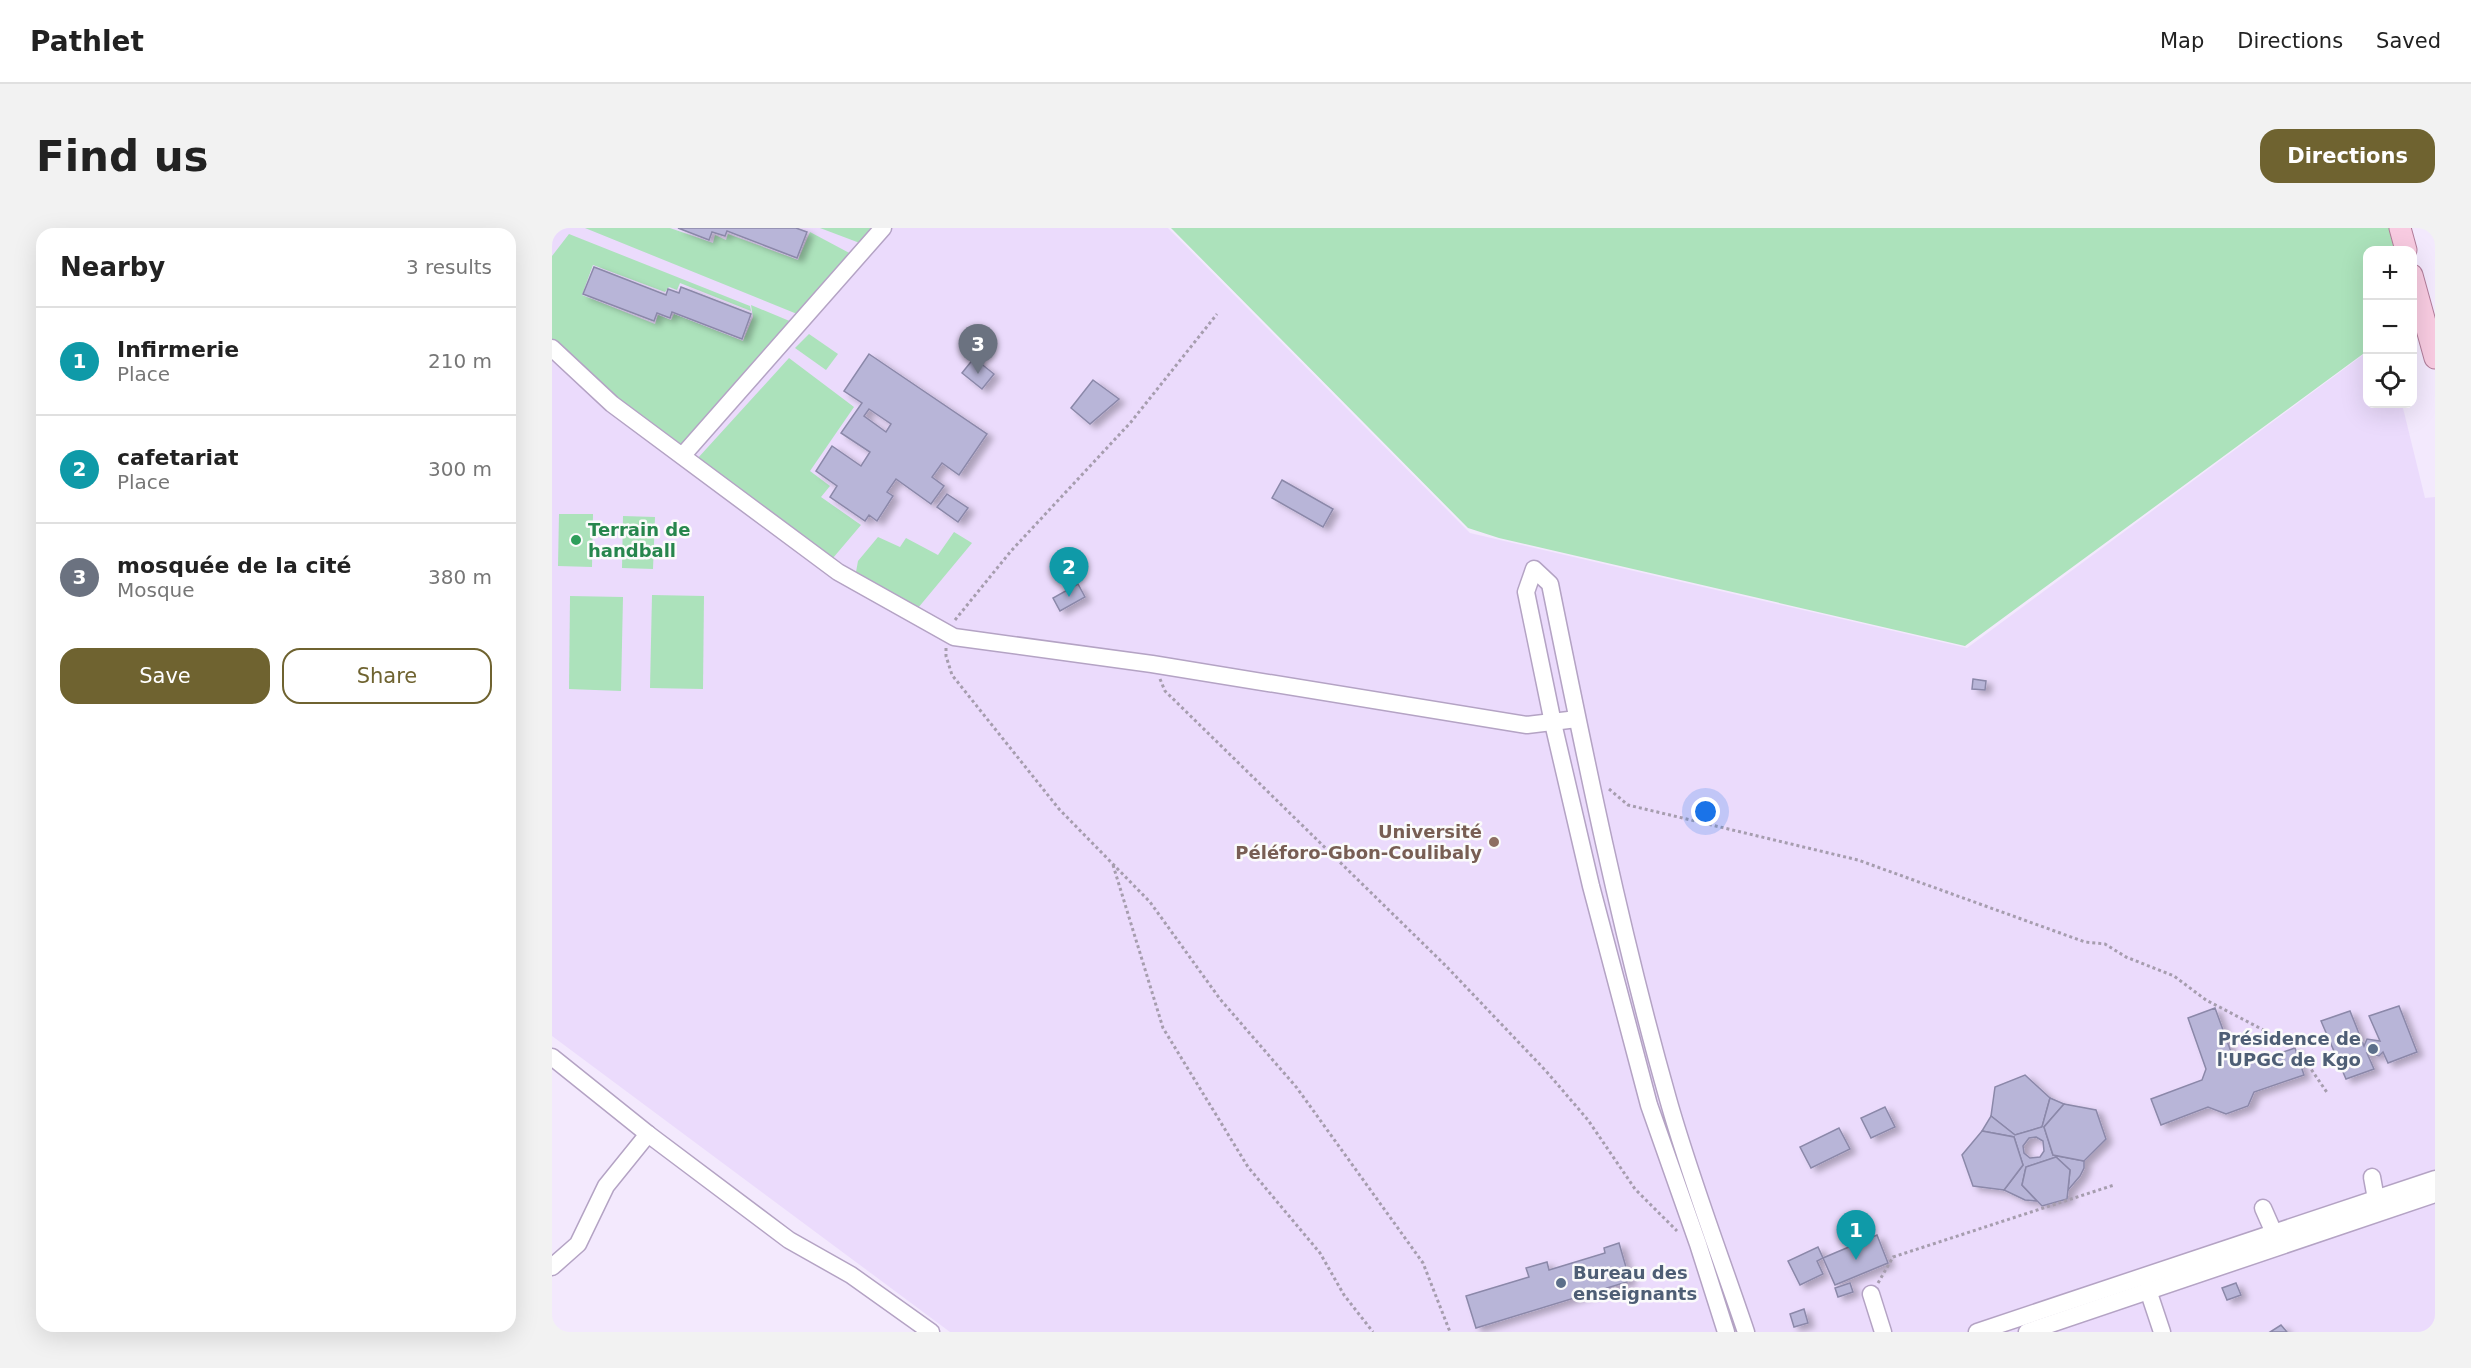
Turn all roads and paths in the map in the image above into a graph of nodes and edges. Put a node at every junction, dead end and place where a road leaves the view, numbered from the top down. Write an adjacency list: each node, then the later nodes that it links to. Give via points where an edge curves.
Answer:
1 (884, 228): 8 (street)
2 (2400, 228): 3 (main road)
3 (2405, 246)
4 (2417, 293): 7 (main road)
5 (1217, 314): 9 (path, via 1131,422 1011,551)
6 (552, 348): 8 (street, via 612,404)
7 (2435, 358)
8 (683, 454): 9 (street, via 838,572)
9 (946, 633): 10 (street); 14 (path, via 946,656 952,675 1059,809)
10 (1152, 664): 12 (street, via 1527,725); 28 (path, via 1165,690 1446,966 1546,1071 1588,1120 1635,1189 1671,1228)
11 (1577, 719): 12 (street); 12 (street, via 1550,584 1534,569 1526,592); 13 (street)
12 (1553, 723): 18 (street)
13 (1589, 773): 16 (path, via 1628,805 1858,860 2085,942 2105,944 2174,976 2206,1000 2296,1047); 17 (street)
14 (1113, 864): 37 (path, via 1163,1028 1248,1167 1320,1253 1344,1295); 38 (path, via 1150,902 1220,999 1298,1088 1423,1263)
15 (552, 1057): 19 (street)
16 (2328, 1094)
17 (1668, 1100): 18 (street); 40 (street)
18 (1649, 1105): 28 (street)
19 (648, 1134): 29 (street, via 606,1186 578,1244); 36 (street, via 789,1240 851,1275)
20 (2372, 1177): 24 (street)
21 (2435, 1179): 25 (street)
22 (2114, 1185): 33 (path, via 1893,1257)
23 (2435, 1194): 25 (street)
24 (2376, 1200): 25 (street); 27 (street)
25 (2394, 1200): 30 (street)
26 (2264, 1208): 27 (street)
27 (2274, 1233): 30 (street)
28 (1698, 1244): 39 (street)
29 (552, 1267)
30 (2187, 1270): 32 (street); 34 (street)
31 (2086, 1278): 34 (street)
32 (2148, 1290): 43 (street); 44 (street)
33 (1871, 1294): 41 (street)
34 (2092, 1294): 35 (street)
35 (2003, 1328): 42 (street)
36 (923, 1330)
37 (1373, 1332)
38 (1450, 1332)
39 (1726, 1332)
40 (1746, 1332)
41 (1883, 1332)
42 (1977, 1332)
43 (2027, 1332)
44 (2163, 1332)

